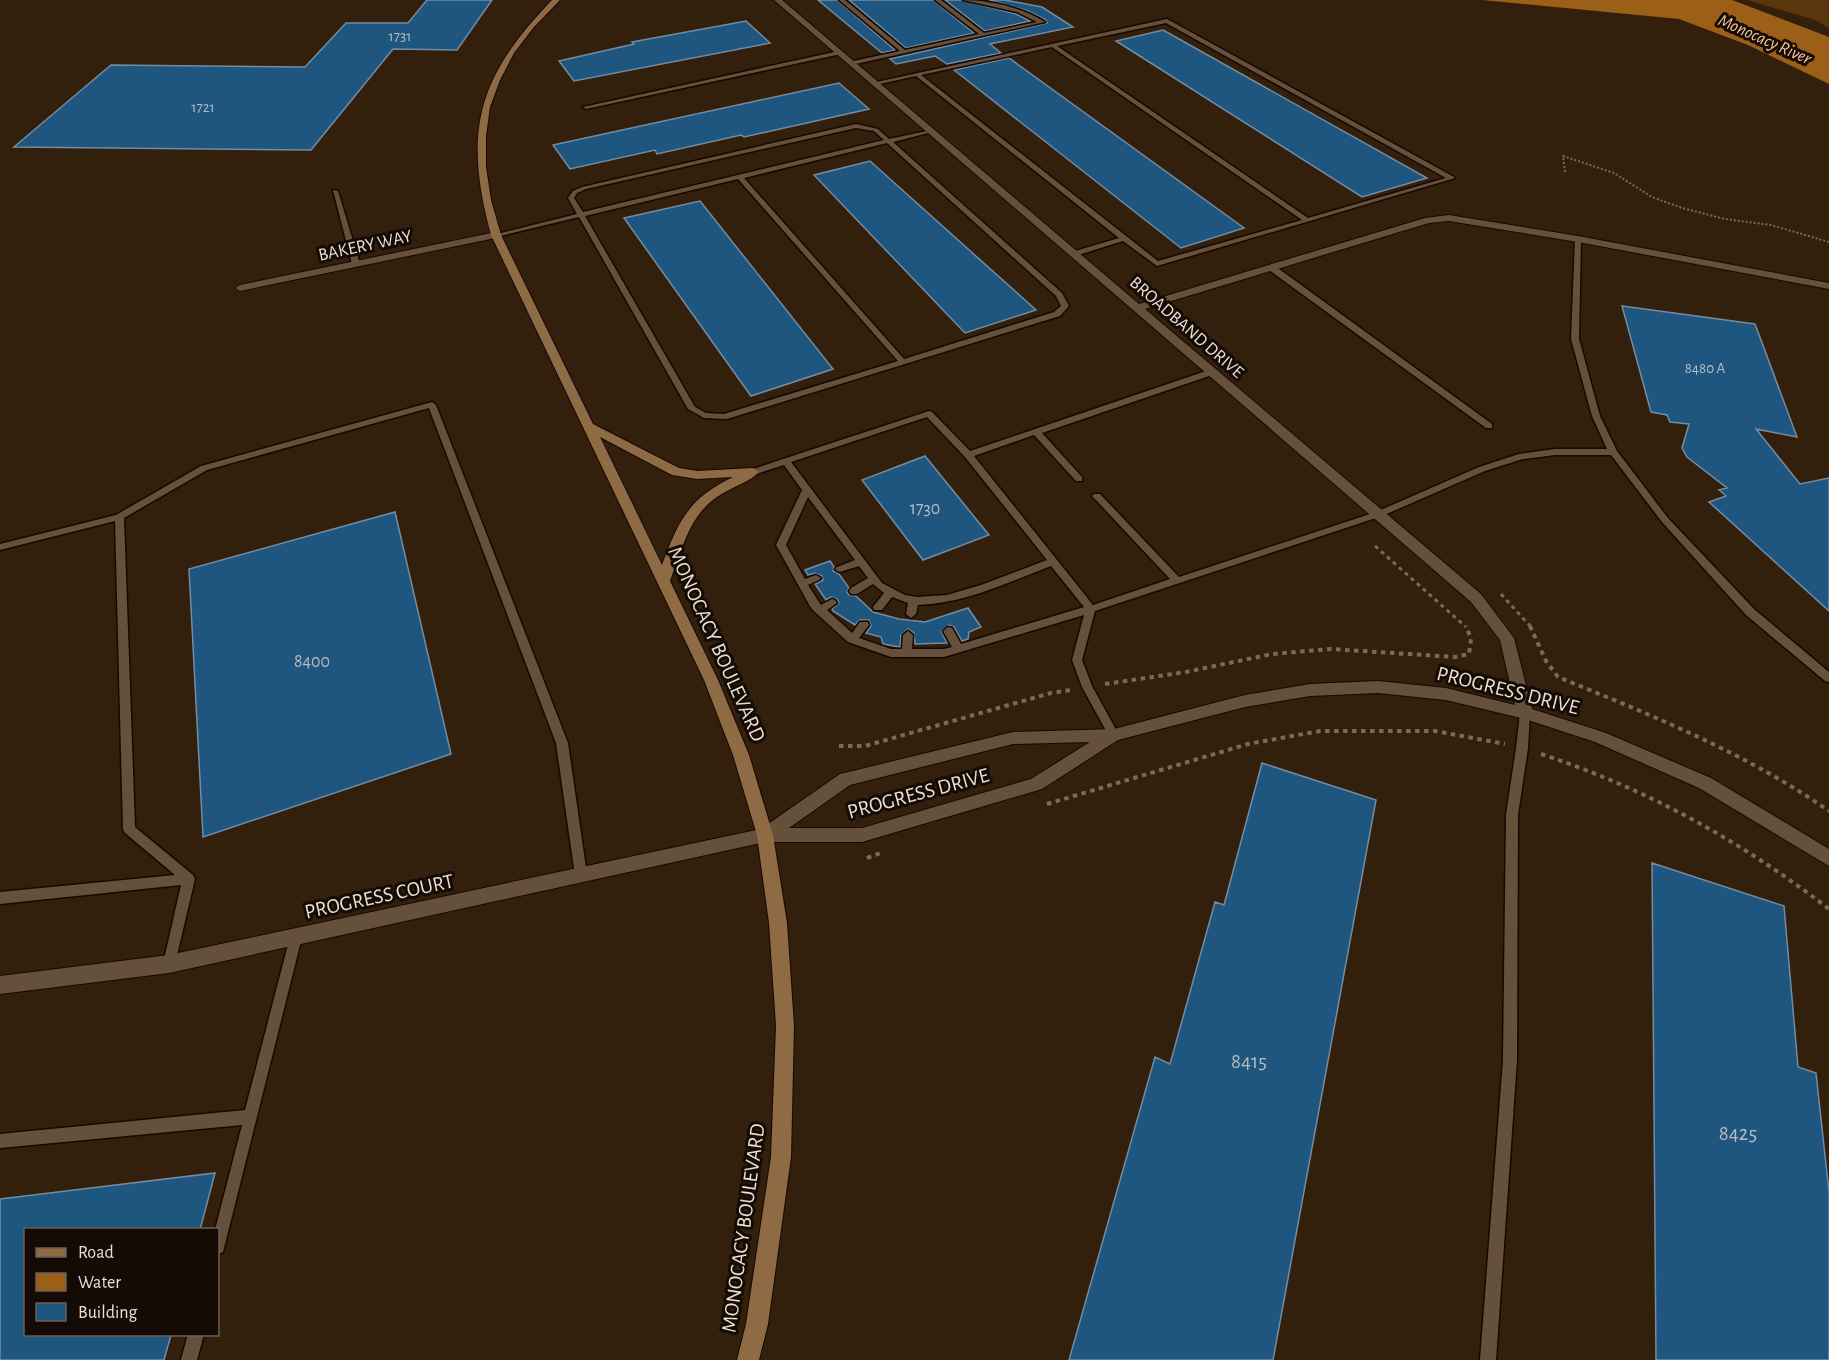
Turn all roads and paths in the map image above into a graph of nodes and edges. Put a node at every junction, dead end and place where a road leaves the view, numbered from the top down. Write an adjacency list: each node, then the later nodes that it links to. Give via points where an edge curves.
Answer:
1 (556, 0): 21 (main road, MONOCACY BOULEVARD, via 510,52 497,75 481,123 482,180)
2 (778, 0): 9 (street, BROADBAND DRIVE)
3 (842, 0): 8 (lane)
4 (938, 0): 6 (lane)
5 (966, 0): 6 (lane, via 1019,11 1042,22)
6 (983, 35): 8 (lane)
7 (1053, 45): 11 (lane); 20 (lane); 20 (lane, via 1167,21 1452,178)
8 (904, 52): 10 (lane)
9 (839, 53): 10 (street, BROADBAND DRIVE); 13 (lane)
10 (851, 63): 12 (street, BROADBAND DRIVE)
11 (917, 74): 12 (lane); 22 (lane)
12 (875, 82): 14 (street, BROADBAND DRIVE)
13 (586, 107)
14 (930, 131): 15 (lane); 25 (street, BROADBAND DRIVE)
15 (889, 141): 17 (lane); 19 (lane, via 876,129 856,126 584,188 571,198); 31 (lane, via 1059,296 1065,306 1057,314)
16 (1565, 172): 24 (path, via 1563,156 1605,169 1653,197 1682,208 1771,225)
17 (740, 177): 19 (lane); 31 (lane)
18 (334, 191): 26 (lane)
19 (580, 215): 21 (lane); 31 (lane, via 692,409 704,415 724,417)
20 (1307, 220): 22 (lane, via 1157,264)
21 (496, 235): 26 (street, BAKERY WAY); 33 (main road, MONOCACY BOULEVARD)
22 (1125, 238): 25 (lane)
23 (1578, 239): 27 (street, via 1449,218 1428,220); 28 (street); 36 (lane, via 1575,339 1596,416)
24 (1829, 242)
25 (1075, 254): 30 (street, BROADBAND DRIVE)
26 (356, 264): 29 (street, BAKERY WAY)
27 (1272, 268): 30 (street); 34 (lane)
28 (1829, 286)
29 (240, 288)
30 (1137, 308): 32 (street, BROADBAND DRIVE)
31 (903, 362)
32 (1212, 372): 35 (lane); 43 (street, BROADBAND DRIVE)
33 (588, 426): 39 (main road, via 676,472); 53 (main road, MONOCACY BOULEVARD)
34 (1488, 426)
35 (1036, 432): 37 (lane); 40 (lane)
36 (1613, 452): 43 (lane, via 1522,456); 72 (lane, via 1665,520 1750,612)
37 (968, 455): 38 (lane, via 929,414); 48 (lane)
38 (786, 462): 39 (lane); 41 (lane)
39 (753, 472): 53 (main road, via 713,493 697,507 689,517)
40 (1079, 478)
41 (807, 489): 47 (lane); 54 (lane, via 782,545)
42 (1097, 496): 52 (lane)
43 (1379, 514): 52 (lane); 74 (street, BROADBAND DRIVE, via 1476,598 1507,638)
44 (119, 517): 46 (lane); 84 (lane, via 204,468 432,405 562,743); 85 (lane, via 129,829)
45 (1375, 546): 73 (path, via 1465,624 1472,639 1470,654 1455,657 1331,649 1272,654)
46 (0, 547)
47 (861, 561): 49 (lane); 51 (lane)
48 (1054, 561): 59 (lane); 62 (lane)
49 (840, 569)
50 (816, 578): 54 (lane)
51 (874, 579): 55 (lane); 57 (lane)
52 (1177, 581): 62 (lane)
53 (663, 582): 80 (main road, MONOCACY BOULEVARD, via 731,728)
54 (803, 583): 63 (lane)
55 (854, 591)
56 (1498, 591): 79 (path, via 1532,627 1549,669 1558,677 1673,724 1793,786)
57 (890, 592): 58 (lane); 61 (lane)
58 (914, 600): 59 (lane); 65 (lane)
59 (935, 601): 64 (lane)
60 (832, 603): 63 (lane)
61 (878, 607)
62 (1091, 609): 70 (lane); 73 (lane, via 1077,660)
63 (820, 610): 69 (lane)
64 (939, 613)
65 (911, 614)
66 (864, 625): 69 (lane)
67 (948, 631): 70 (lane)
68 (908, 635): 71 (lane)
69 (852, 639): 71 (lane, via 891,654)
70 (958, 648): 71 (lane, via 944,653)
71 (907, 653)
72 (1829, 678)
73 (1087, 687): 75 (lane); 76 (path, via 1052,693 865,746)
74 (1525, 713): 75 (street, PROGRESS DRIVE, via 1446,694 1378,687 1310,690 1245,701); 77 (lane); 83 (street, PROGRESS DRIVE, via 1656,760 1753,810)
75 (1114, 735): 80 (street, PROGRESS DRIVE, via 1036,784 862,835); 80 (street, PROGRESS DRIVE, via 1013,738 846,779)
76 (839, 746)
77 (1522, 748): 78 (path, via 1435,731 1320,731 1248,744); 87 (path, via 1581,766 1664,802 1735,842); 97 (lane, via 1512,815 1510,1060)
78 (1043, 805)
79 (1829, 812)
80 (765, 835): 84 (street, PROGRESS COURT); 96 (main road, MONOCACY BOULEVARD, via 778,923 785,1038 781,1157 757,1324)
81 (890, 850): 82 (path)
82 (867, 858)
83 (1829, 858)
84 (581, 875): 88 (street, PROGRESS COURT)
85 (189, 879): 86 (lane); 89 (lane)
86 (0, 898)
87 (1829, 909)
88 (296, 937): 89 (street, PROGRESS COURT); 91 (lane)
89 (169, 964): 90 (street, PROGRESS COURT)
90 (0, 985)
91 (250, 1117): 92 (lane); 93 (lane)
92 (0, 1141)
93 (219, 1243)
94 (196, 1336): 95 (lane)
95 (189, 1360)
96 (748, 1360)
97 (1488, 1360)

